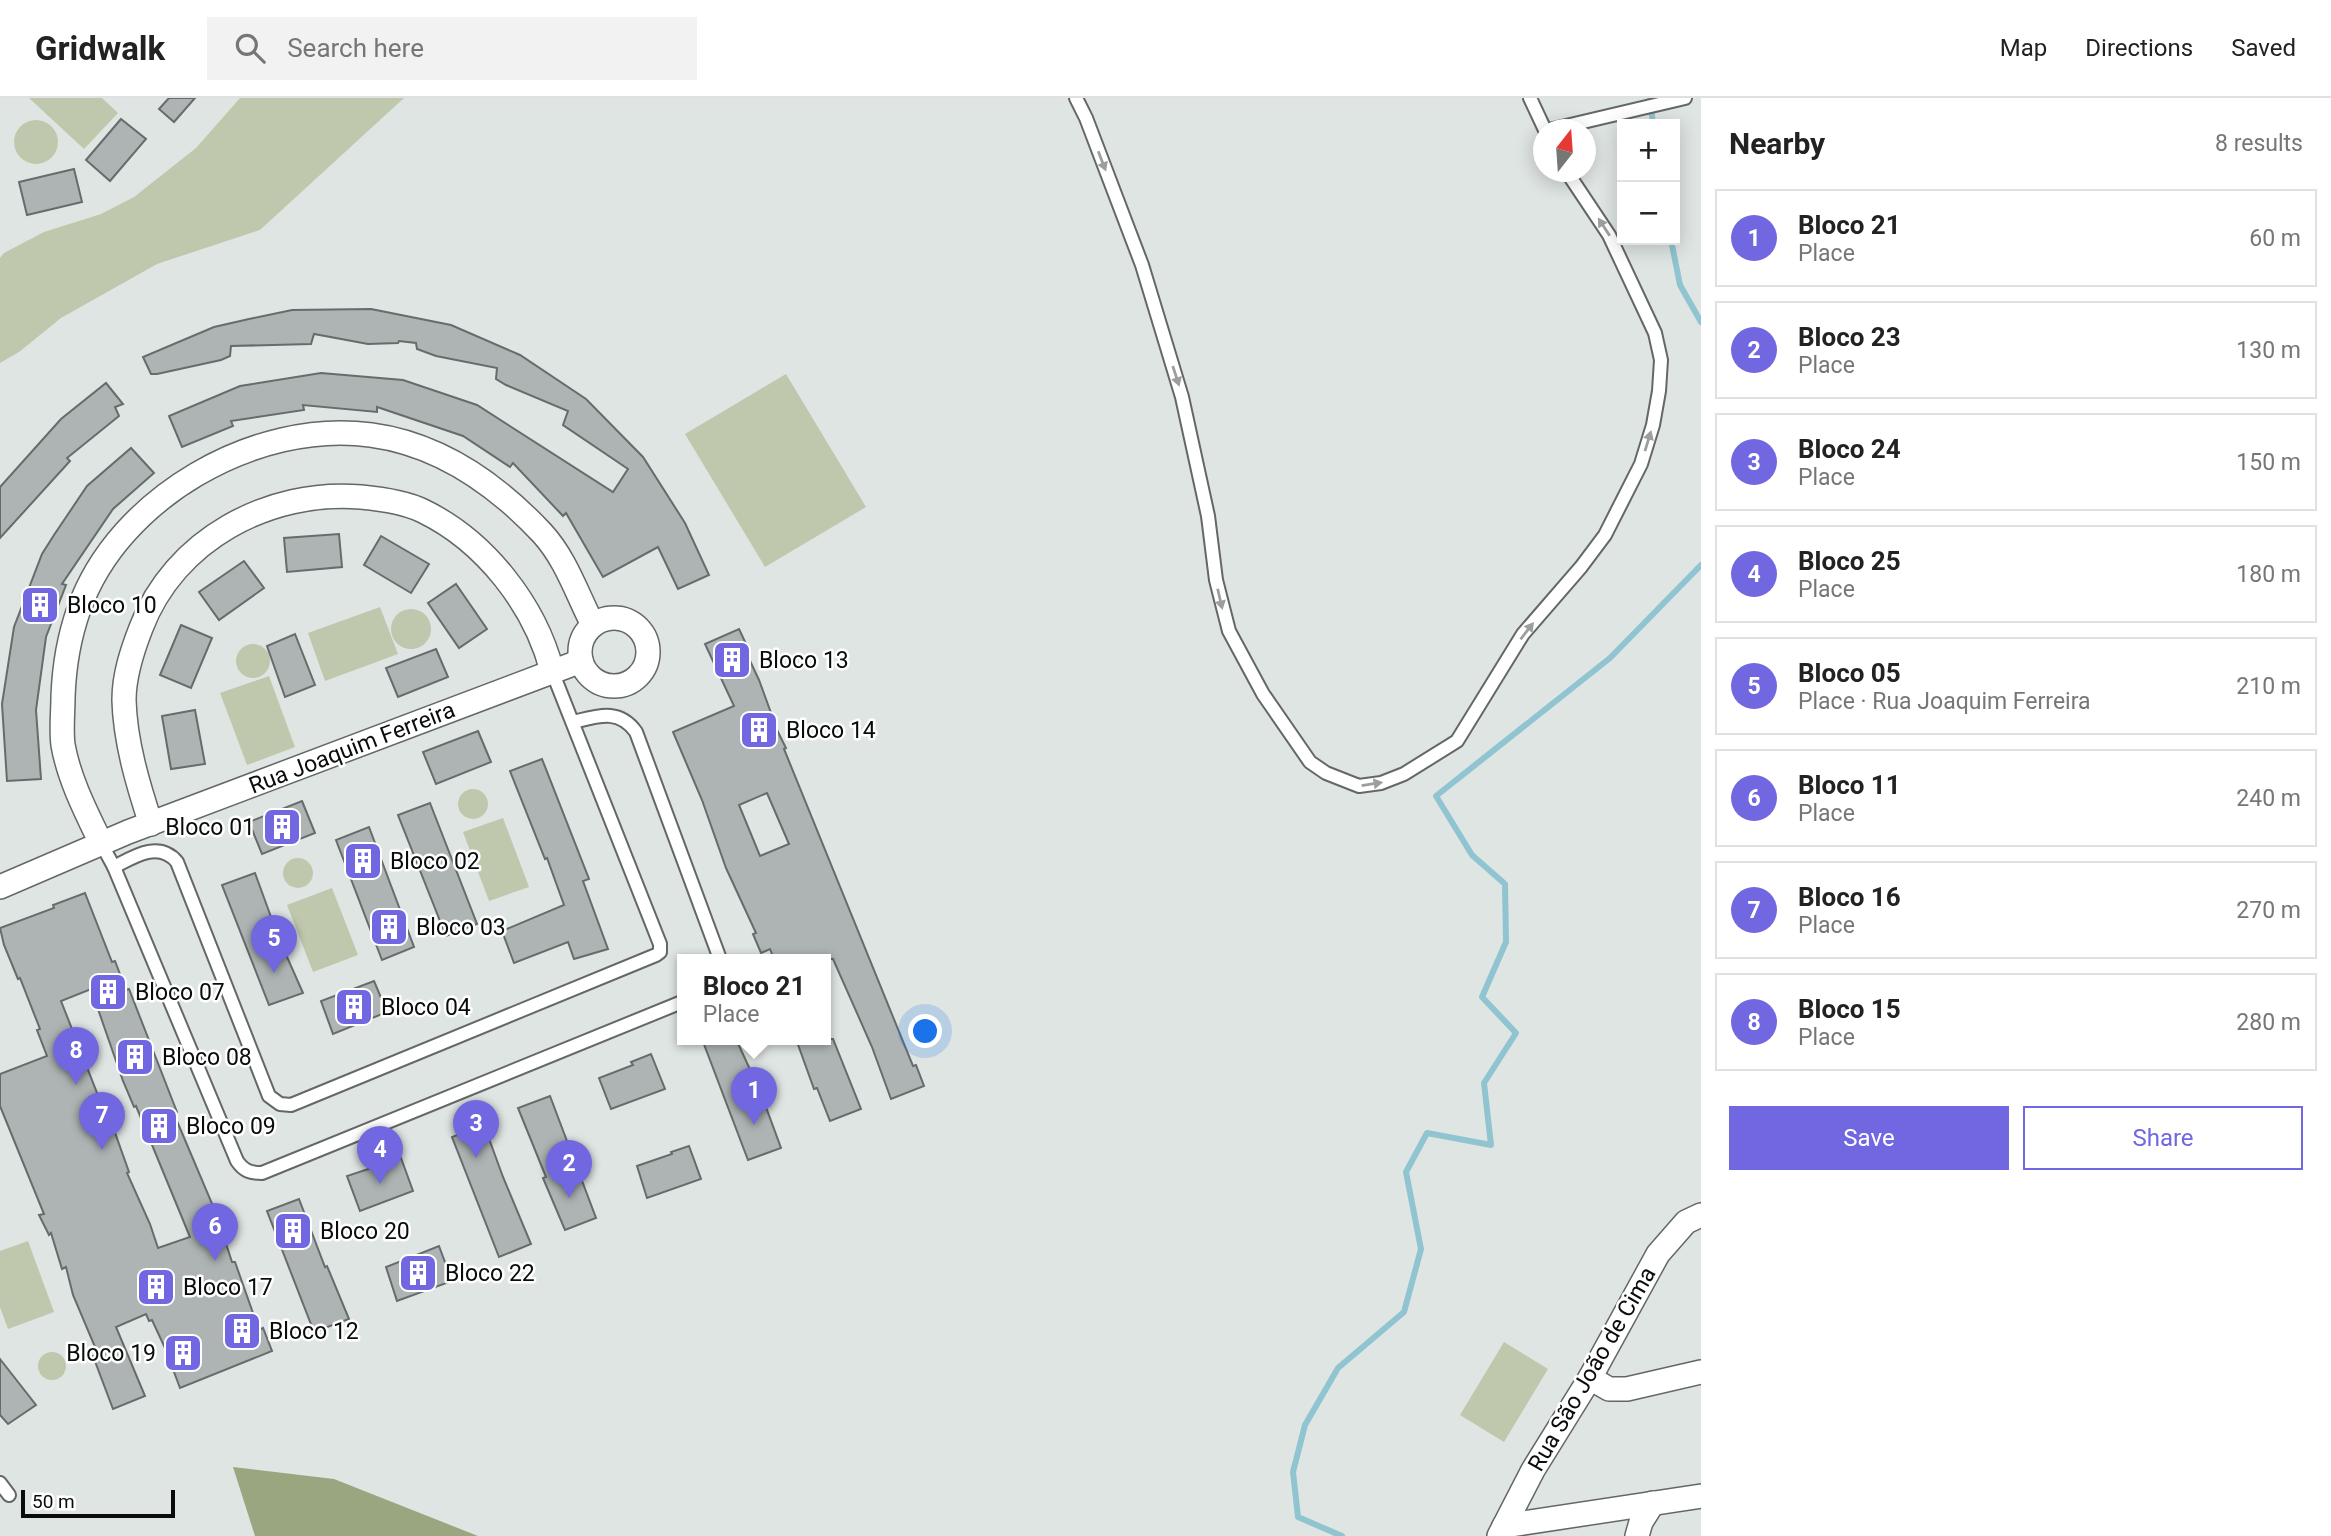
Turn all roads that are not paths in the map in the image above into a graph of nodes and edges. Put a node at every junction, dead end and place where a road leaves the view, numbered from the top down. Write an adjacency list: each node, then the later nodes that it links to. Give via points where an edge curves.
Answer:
1 (1076, 98): 6 (lane, one-way to 6, via 1142,265 1182,397 1229,631 1263,694 1310,762 1359,786 1404,774 1457,741 1523,635 1605,535 1640,464 1659,391 1661,360 1655,333 1609,235)
2 (1530, 98): 4 (lane)
3 (1685, 98): 5 (lane)
4 (1541, 119)
5 (1594, 119)
6 (1574, 182)
7 (593, 625): 8 (street, via 583,637); 8 (street, via 614,618 634,625 647,642 647,663 634,681 613,687 592,679); 12 (street, via 575,584 544,535 480,478 421,447 339,432 275,442 214,463 160,498 118,541 79,608 67,661 62,741 71,775)
8 (581, 661): 9 (street, Rua Joaquim Ferreira)
9 (552, 671): 10 (lane); 11 (street, Rua Joaquim Ferreira); 11 (street, via 542,637 490,562 456,529 421,509 383,499 324,496 266,508 226,528 188,555 164,582 133,648 124,699 127,731)
10 (573, 722): 13 (lane, via 660,952 291,1105 269,1096 177,862 158,850); 15 (lane, via 607,714 618,716 636,732)
11 (151, 824): 12 (street, Rua Joaquim Ferreira)
12 (101, 843): 13 (lane); 14 (street, Rua Joaquim Ferreira)
13 (114, 867): 16 (lane, via 237,1161 250,1172 262,1172)
14 (0, 887)
15 (718, 954)
16 (677, 1004)
17 (1701, 1215): 19 (street, Rua São João de Cima, via 1686,1222 1658,1254)
18 (1701, 1372): 19 (street, via 1627,1389 1609,1389)
19 (1590, 1378): 24 (street, Rua São João de Cima, via 1533,1470)
20 (0, 1483): 21 (lane)
21 (9, 1495)
22 (1701, 1496): 23 (street)
23 (1653, 1503): 24 (street); 25 (street)
24 (1502, 1531)
25 (1637, 1536)

